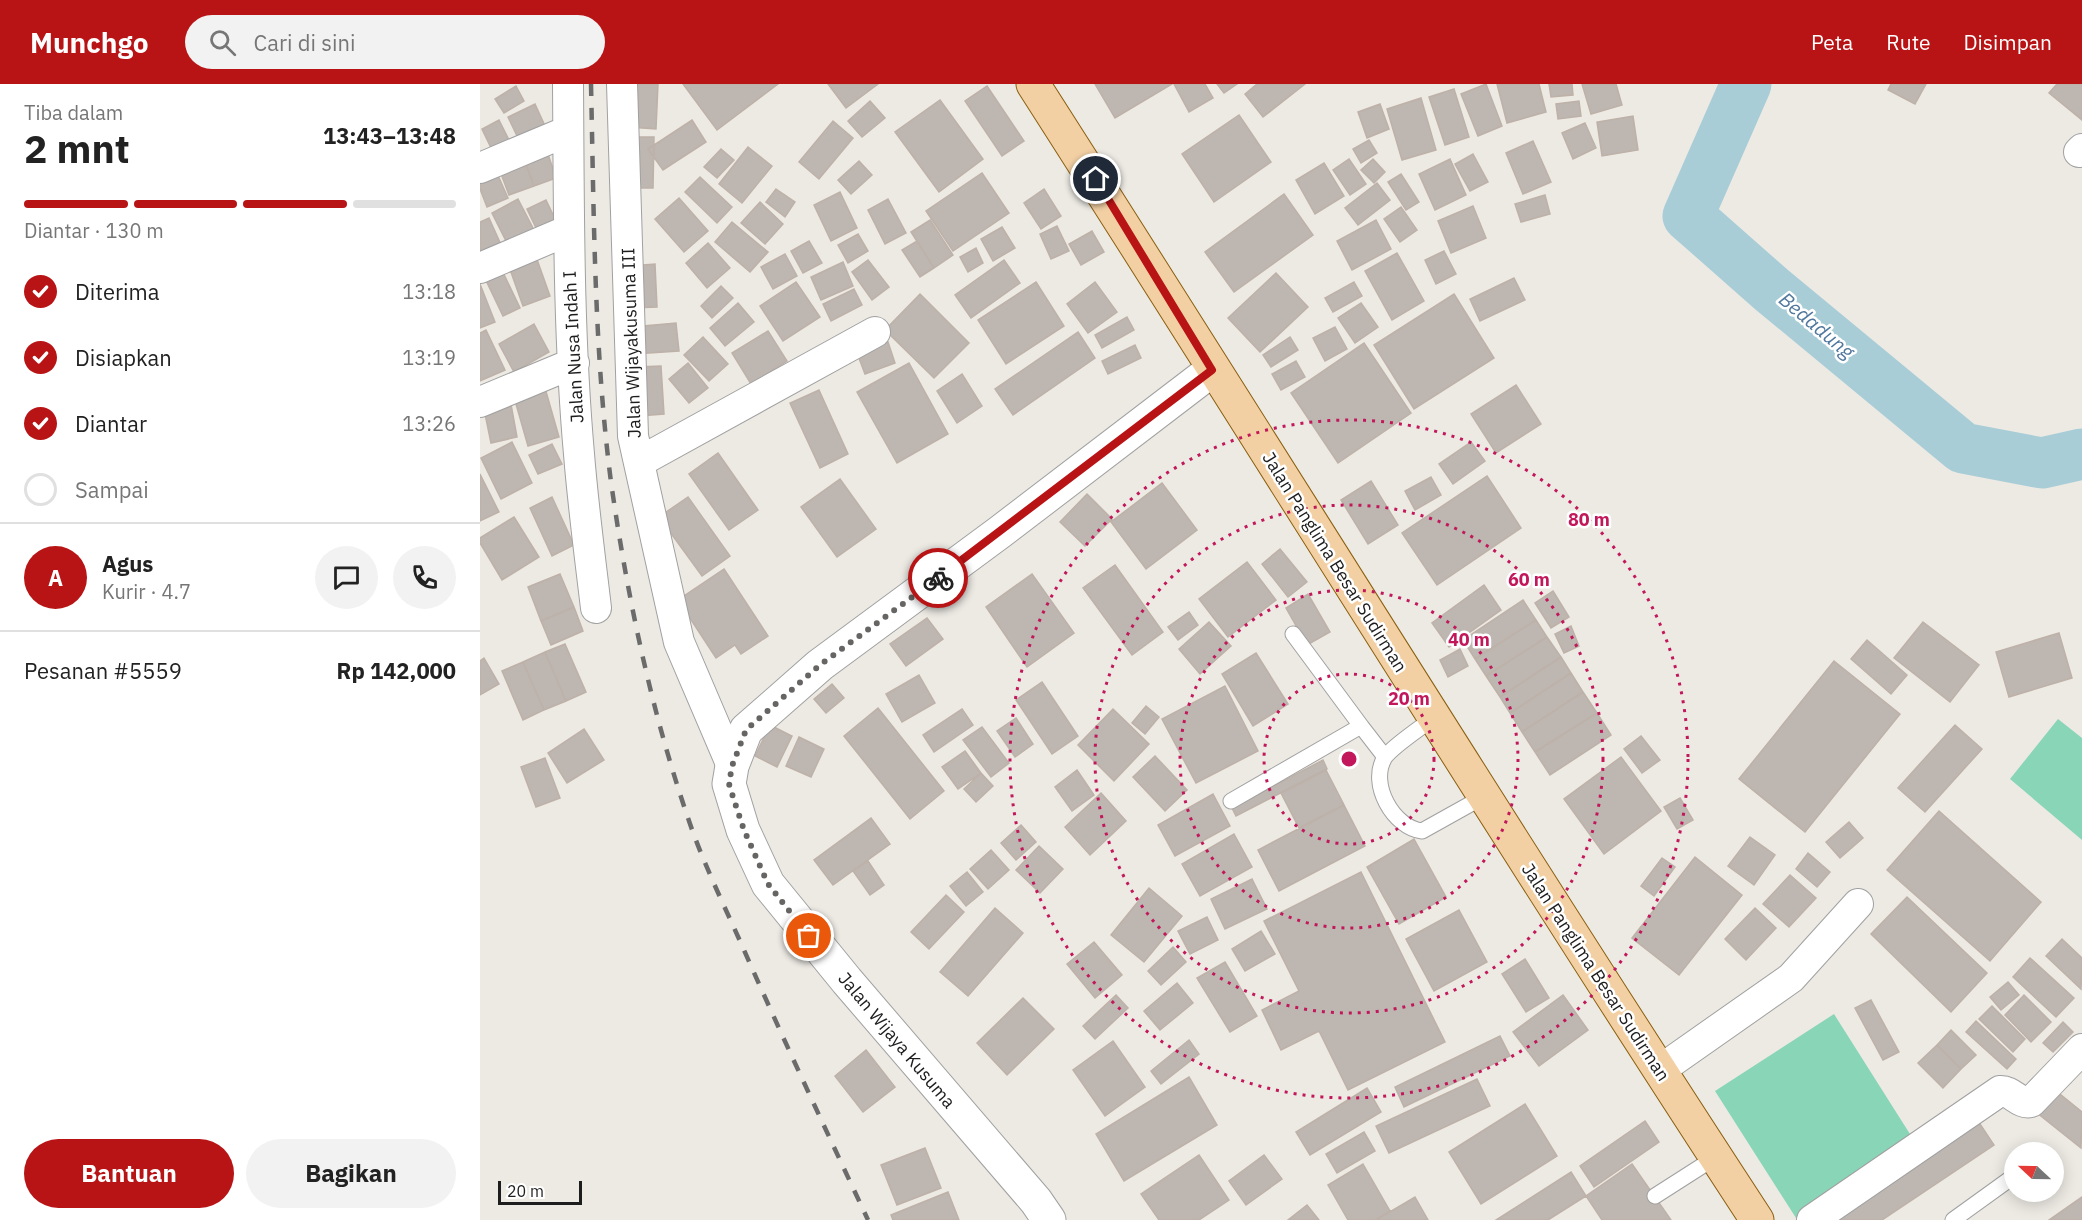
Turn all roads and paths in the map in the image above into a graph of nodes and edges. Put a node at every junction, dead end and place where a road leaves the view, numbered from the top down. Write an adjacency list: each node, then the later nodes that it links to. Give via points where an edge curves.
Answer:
1 (568, 84): 4 (street, Jalan Nusa Indah I)
2 (622, 84): 12 (street, Jalan Wijayakusuma III, via 633,436)
3 (1033, 84): 10 (main road, Jalan Panglima Besar Sudirman, via 1096,179)
4 (568, 131): 5 (street); 6 (street, Jalan Nusa Indah I)
5 (480, 168)
6 (569, 230): 7 (street); 9 (street, Jalan Nusa Indah I)
7 (480, 268)
8 (875, 332): 12 (street)
9 (574, 363): 11 (street); 13 (street, Jalan Nusa Indah I, via 579,454)
10 (1212, 370): 15 (main road, Jalan Panglima Besar Sudirman); 18 (street, Jalan Wijaya Kusuma, via 820,665 746,730)
11 (480, 402)
12 (639, 462): 18 (street, Jalan Wijayakusuma III, via 679,642)
13 (596, 608)
14 (1293, 634): 16 (lane)
15 (1433, 718): 17 (lane); 19 (main road, Jalan Panglima Besar Sudirman)
16 (1361, 726): 17 (lane); 20 (lane)
17 (1385, 757): 19 (lane, via 1382,789 1386,803 1413,830 1422,831)
18 (732, 766): 27 (street, Jalan Wijaya Kusuma, via 732,794 768,884)
19 (1484, 797): 23 (main road, Jalan Panglima Besar Sudirman)
20 (1231, 801)
21 (1858, 904): 23 (street, via 1791,978)
22 (2082, 1049): 29 (street, via 2031,1102 2000,1091)
23 (1660, 1070): 24 (main road, Jalan Panglima Besar Sudirman)
24 (1716, 1157): 26 (lane); 28 (main road, Jalan Panglima Besar Sudirman)
25 (2004, 1183): 30 (lane)
26 (1654, 1196)
27 (1048, 1220)
28 (1757, 1220)
29 (1812, 1220)
30 (1953, 1220)

